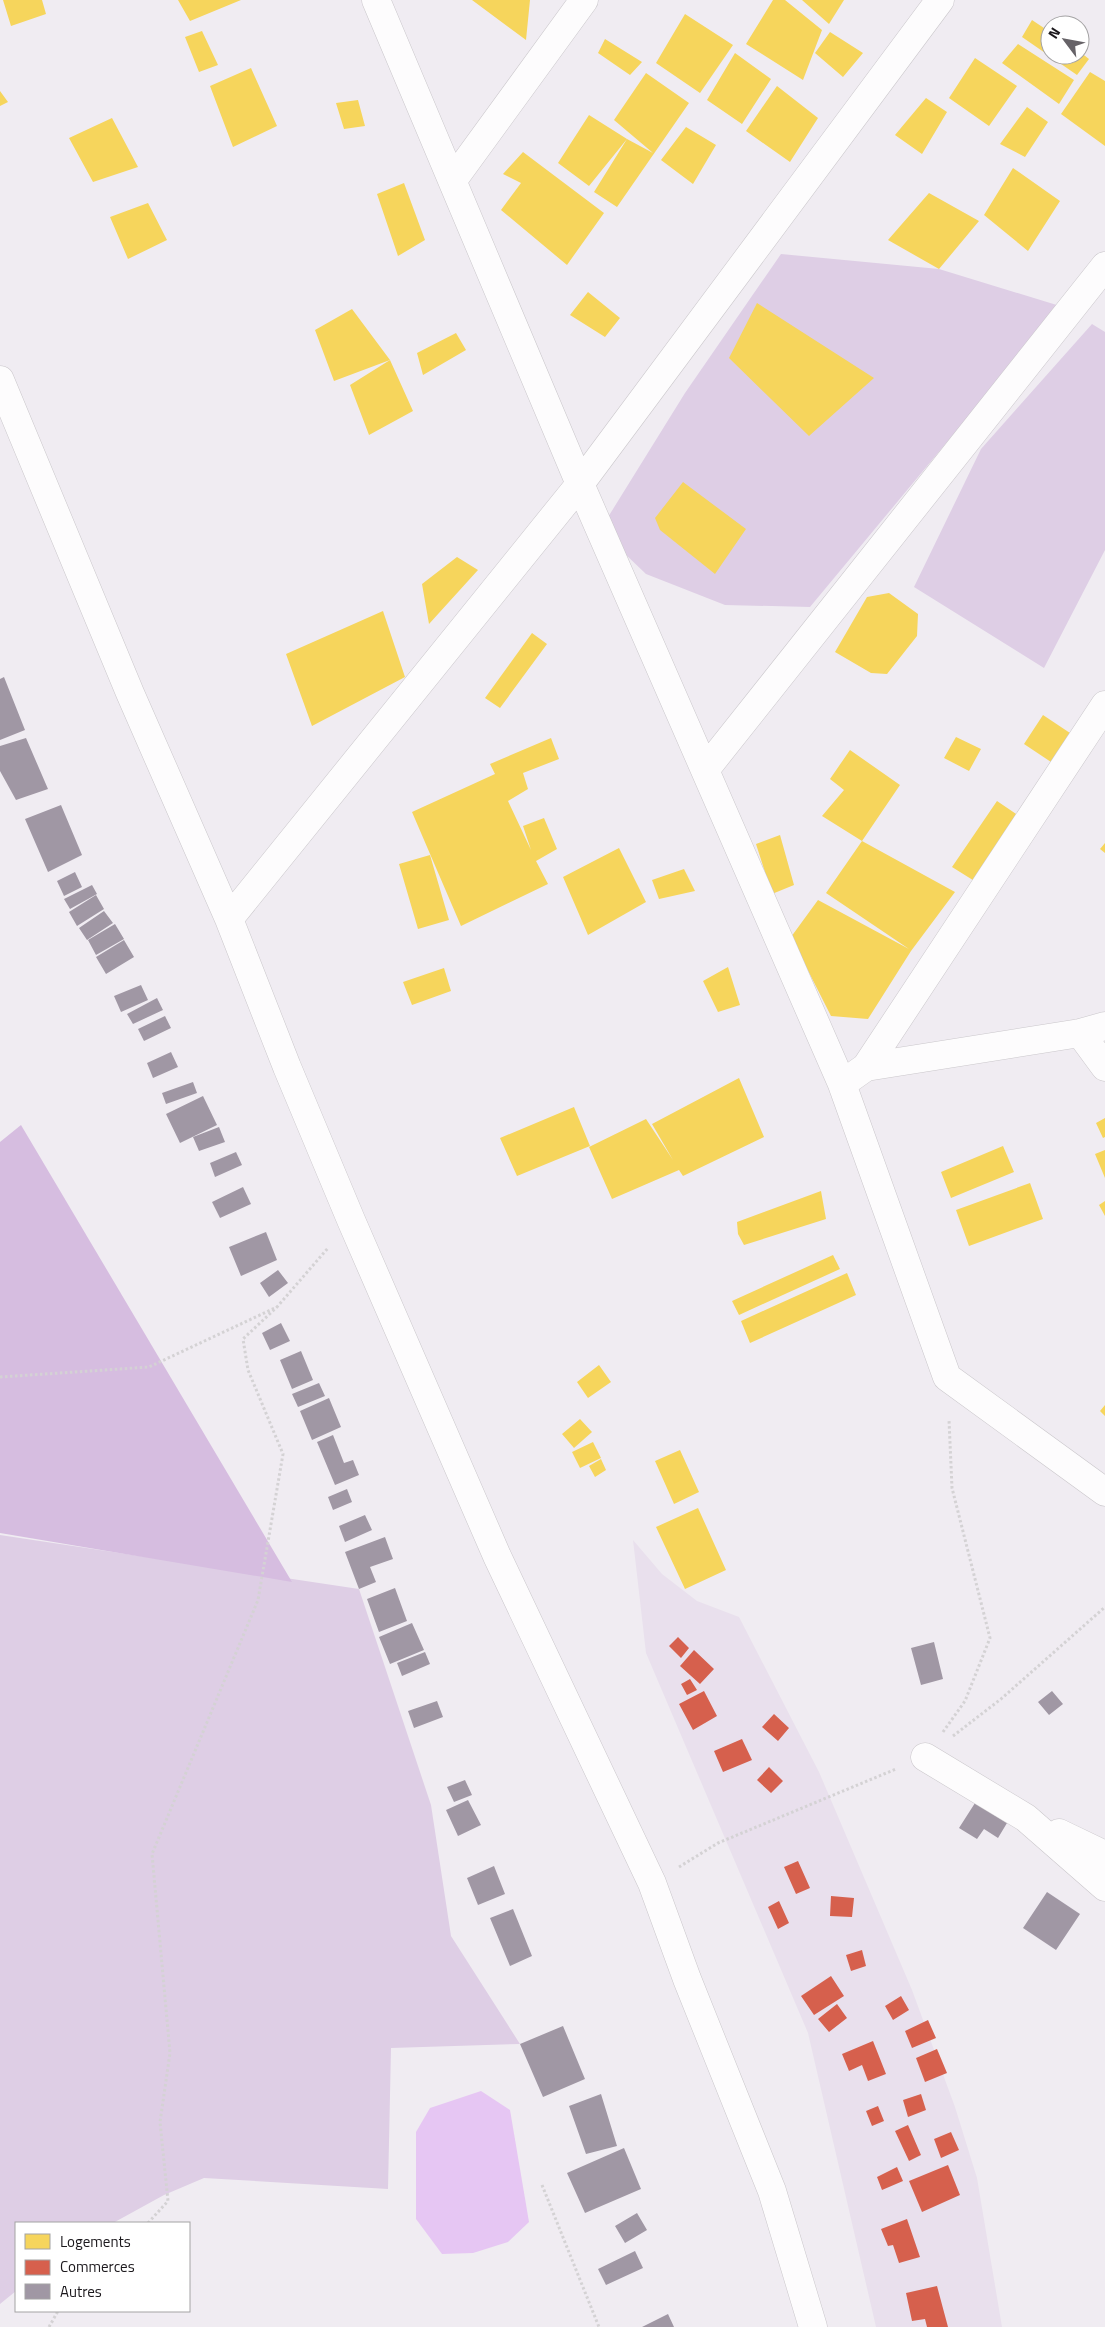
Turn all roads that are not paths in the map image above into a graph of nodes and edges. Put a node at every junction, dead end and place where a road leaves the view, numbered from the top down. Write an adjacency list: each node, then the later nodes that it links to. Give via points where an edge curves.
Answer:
1 (376, 0): 4 (street)
2 (584, 0): 4 (street)
3 (940, 0): 7 (street)
4 (453, 180): 7 (street)
5 (1105, 266): 9 (street)
6 (0, 380): 10 (street, via 130,693)
7 (580, 484): 9 (street); 10 (street)
8 (1105, 705): 12 (street)
9 (705, 770): 14 (street)
10 (230, 919): 20 (street, via 351,1220 497,1556 652,1883 772,2191)
11 (1093, 1029): 12 (street); 13 (street)
12 (866, 1067): 14 (street)
13 (1105, 1067)
14 (842, 1084): 15 (street, via 947,1377)
15 (1105, 1492)
16 (925, 1757): 17 (street)
17 (1026, 1818): 18 (street); 19 (street)
18 (1105, 1855)
19 (1105, 1887)
20 (813, 2327)

